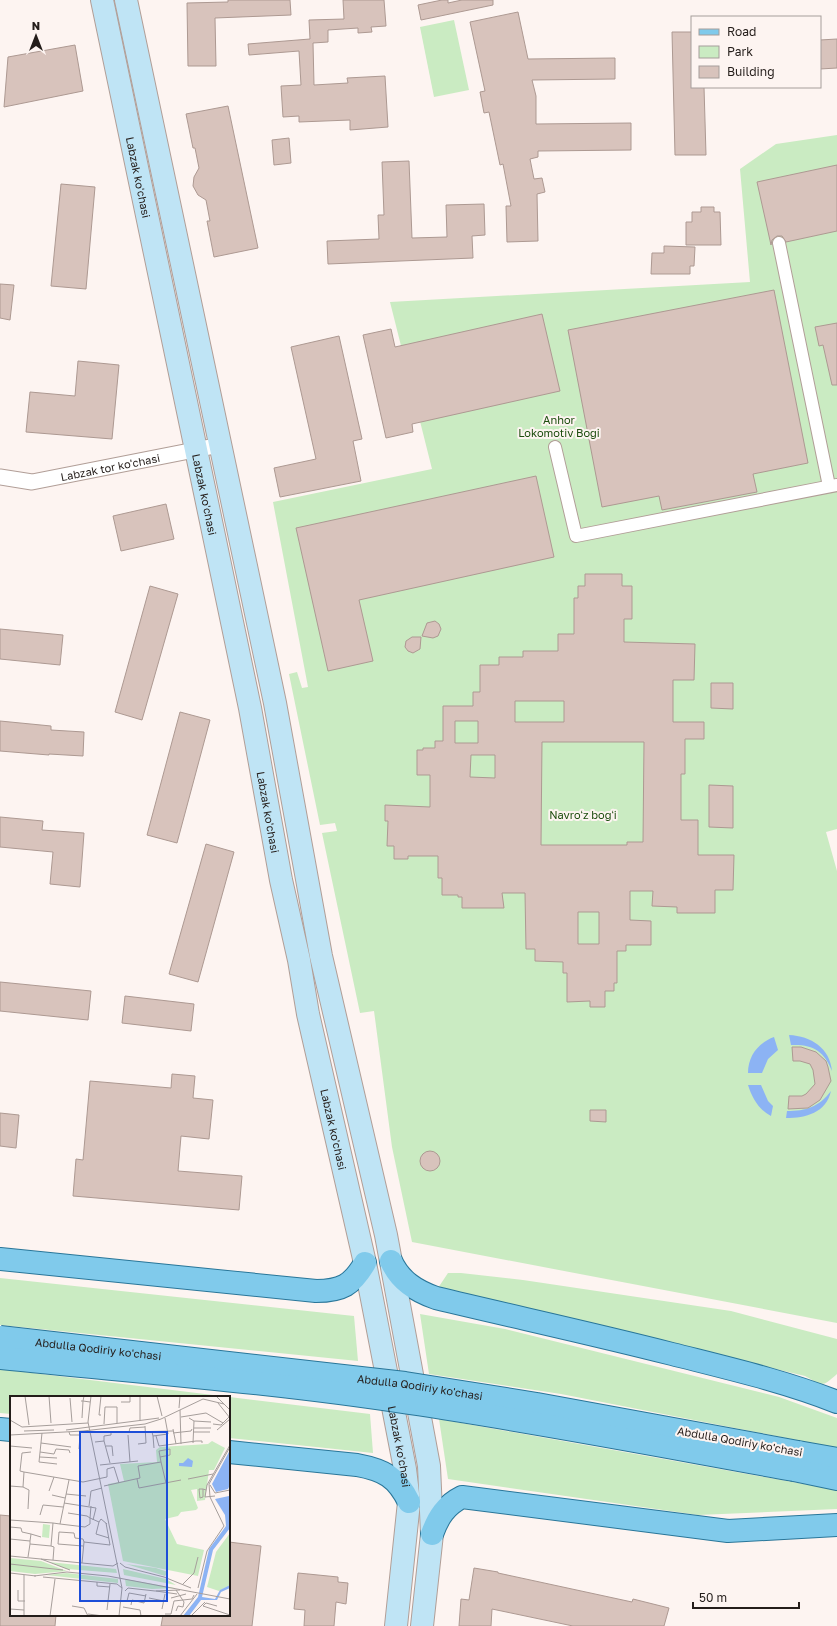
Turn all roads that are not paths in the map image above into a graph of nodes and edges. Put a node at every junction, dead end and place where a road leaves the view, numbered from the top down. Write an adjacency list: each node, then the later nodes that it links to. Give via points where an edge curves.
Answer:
1 (87, 0): 3 (main road)
2 (126, 0): 5 (main road, Labzak ko'chasi)
3 (104, 9): 7 (main road, Labzak ko'chasi)
4 (779, 243): 9 (street)
5 (220, 445): 7 (street, Labzak tor ko'chasi); 10 (main road, Labzak ko'chasi)
6 (555, 447): 9 (street, via 576,536)
7 (196, 450): 8 (street, Labzak tor ko'chasi, via 32,482); 11 (main road, Labzak ko'chasi)
8 (0, 477)
9 (833, 485)
10 (275, 703): 11 (main road); 12 (main road, Labzak ko'chasi)
11 (250, 708): 13 (main road, Labzak ko'chasi, via 281,880)
12 (321, 956): 13 (main road); 15 (main road, Labzak ko'chasi)
13 (299, 960): 16 (main road, Labzak ko'chasi, via 308,1014)
14 (0, 1259): 16 (main road, via 316,1291 344,1287)
15 (391, 1261): 19 (main road, via 404,1281 436,1298 719,1366); 28 (main road, Labzak ko'chasi, via 429,1466)
16 (365, 1263): 26 (main road, Labzak ko'chasi)
17 (0, 1337): 24 (main road, Abdulla Qodiriy ko'chasi, bridge, via 405,1383 537,1404)
18 (0, 1358): 24 (main road, Abdulla Qodiriy ko'chasi, bridge, via 407,1402 556,1427)
19 (837, 1402)
20 (0, 1429): 21 (main road)
21 (10, 1430)
22 (230, 1452): 26 (main road, via 370,1467 392,1478 404,1491)
23 (837, 1459): 24 (main road, Abdulla Qodiriy ko'chasi)
24 (796, 1461): 25 (main road, Abdulla Qodiriy ko'chasi)
25 (837, 1478)
26 (409, 1502): 29 (main road, Labzak ko'chasi)
27 (837, 1525): 28 (main road, via 728,1530 462,1497 443,1511)
28 (432, 1534): 30 (main road, Labzak ko'chasi)
29 (396, 1626)
30 (422, 1626)

